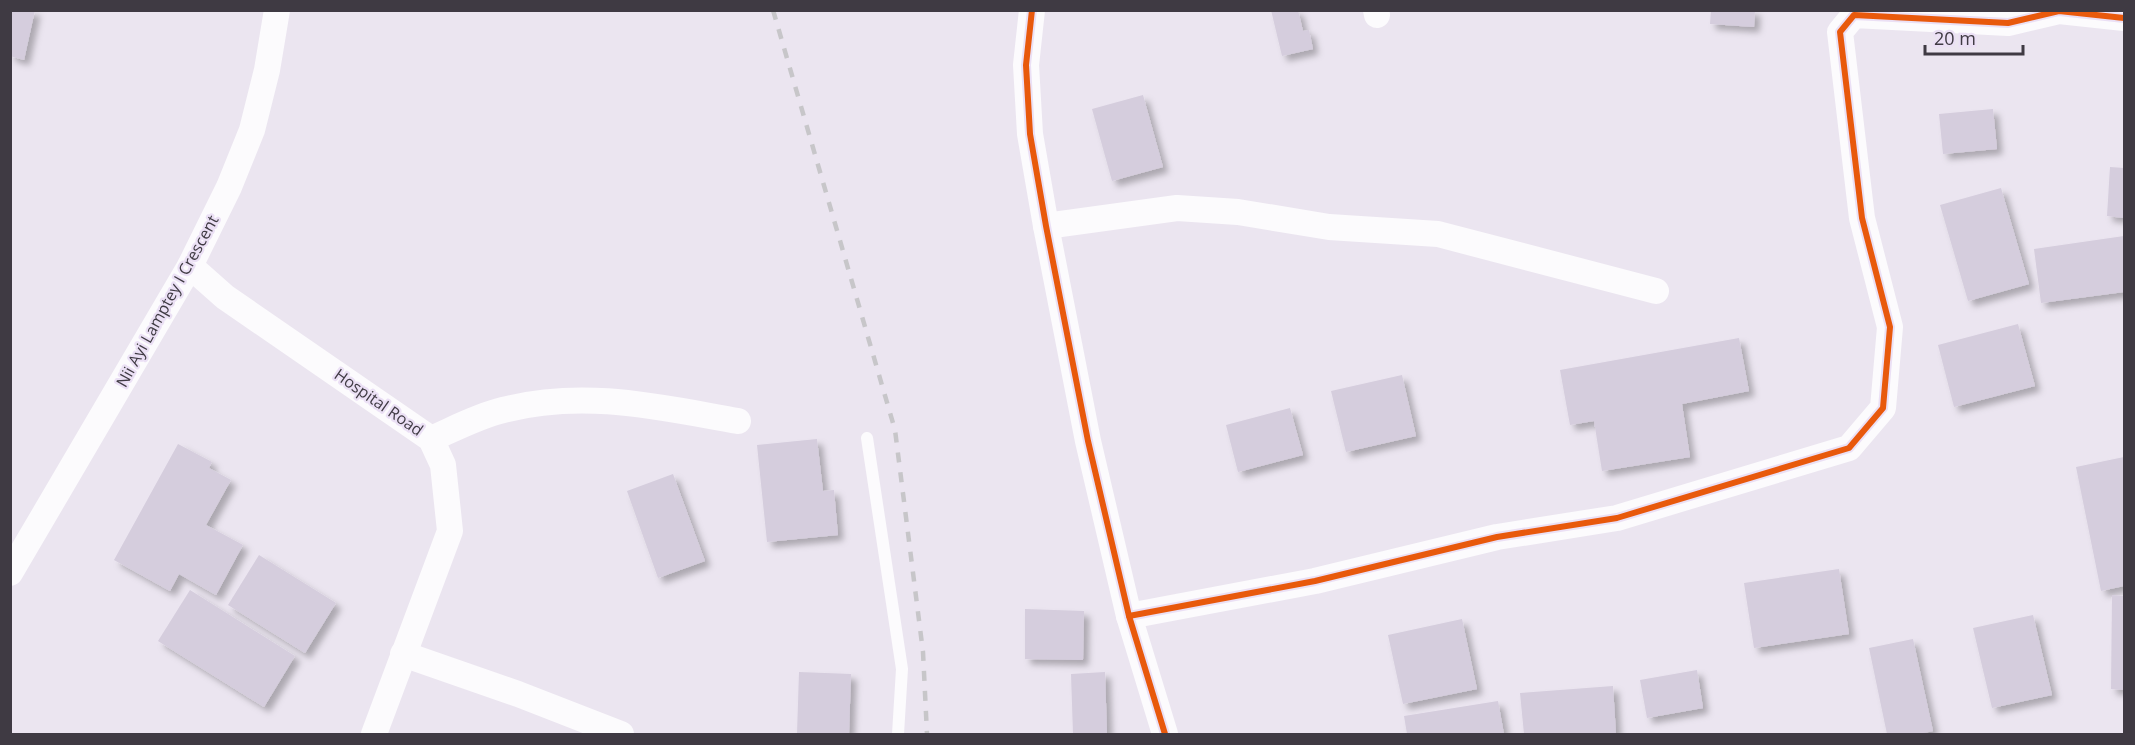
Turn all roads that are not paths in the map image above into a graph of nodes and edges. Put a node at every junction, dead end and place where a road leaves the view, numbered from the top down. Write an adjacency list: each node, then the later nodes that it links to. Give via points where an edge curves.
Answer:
1 (277, 10): 5 (street, Nii Ayi Lamptey I Crescent, via 252,130)
2 (1032, 10): 4 (street, via 1026,65 1030,134)
3 (2124, 18): 11 (street, via 2059,12 2008,23 1854,15 1840,33 1862,218 1890,327 1883,408 1849,448 1617,518 1497,537 1315,581)
4 (1046, 226): 6 (street, via 1178,208 1238,212 1329,227 1438,234); 11 (street, via 1088,441)
5 (190, 266): 9 (street, Hospital Road, via 225,297); 10 (street, Nii Ayi Lamptey I Crescent)
6 (1656, 291)
7 (738, 421): 9 (street, via 619,401 563,399 502,410)
8 (867, 438): 15 (lane, via 902,669)
9 (431, 439): 12 (street, Hospital Road, via 443,465 450,531)
10 (10, 573)
11 (1129, 616): 16 (street)
12 (403, 654): 13 (street, Hospital Road); 14 (street)
13 (374, 735)
14 (621, 735)
15 (898, 735)
16 (1165, 735)

